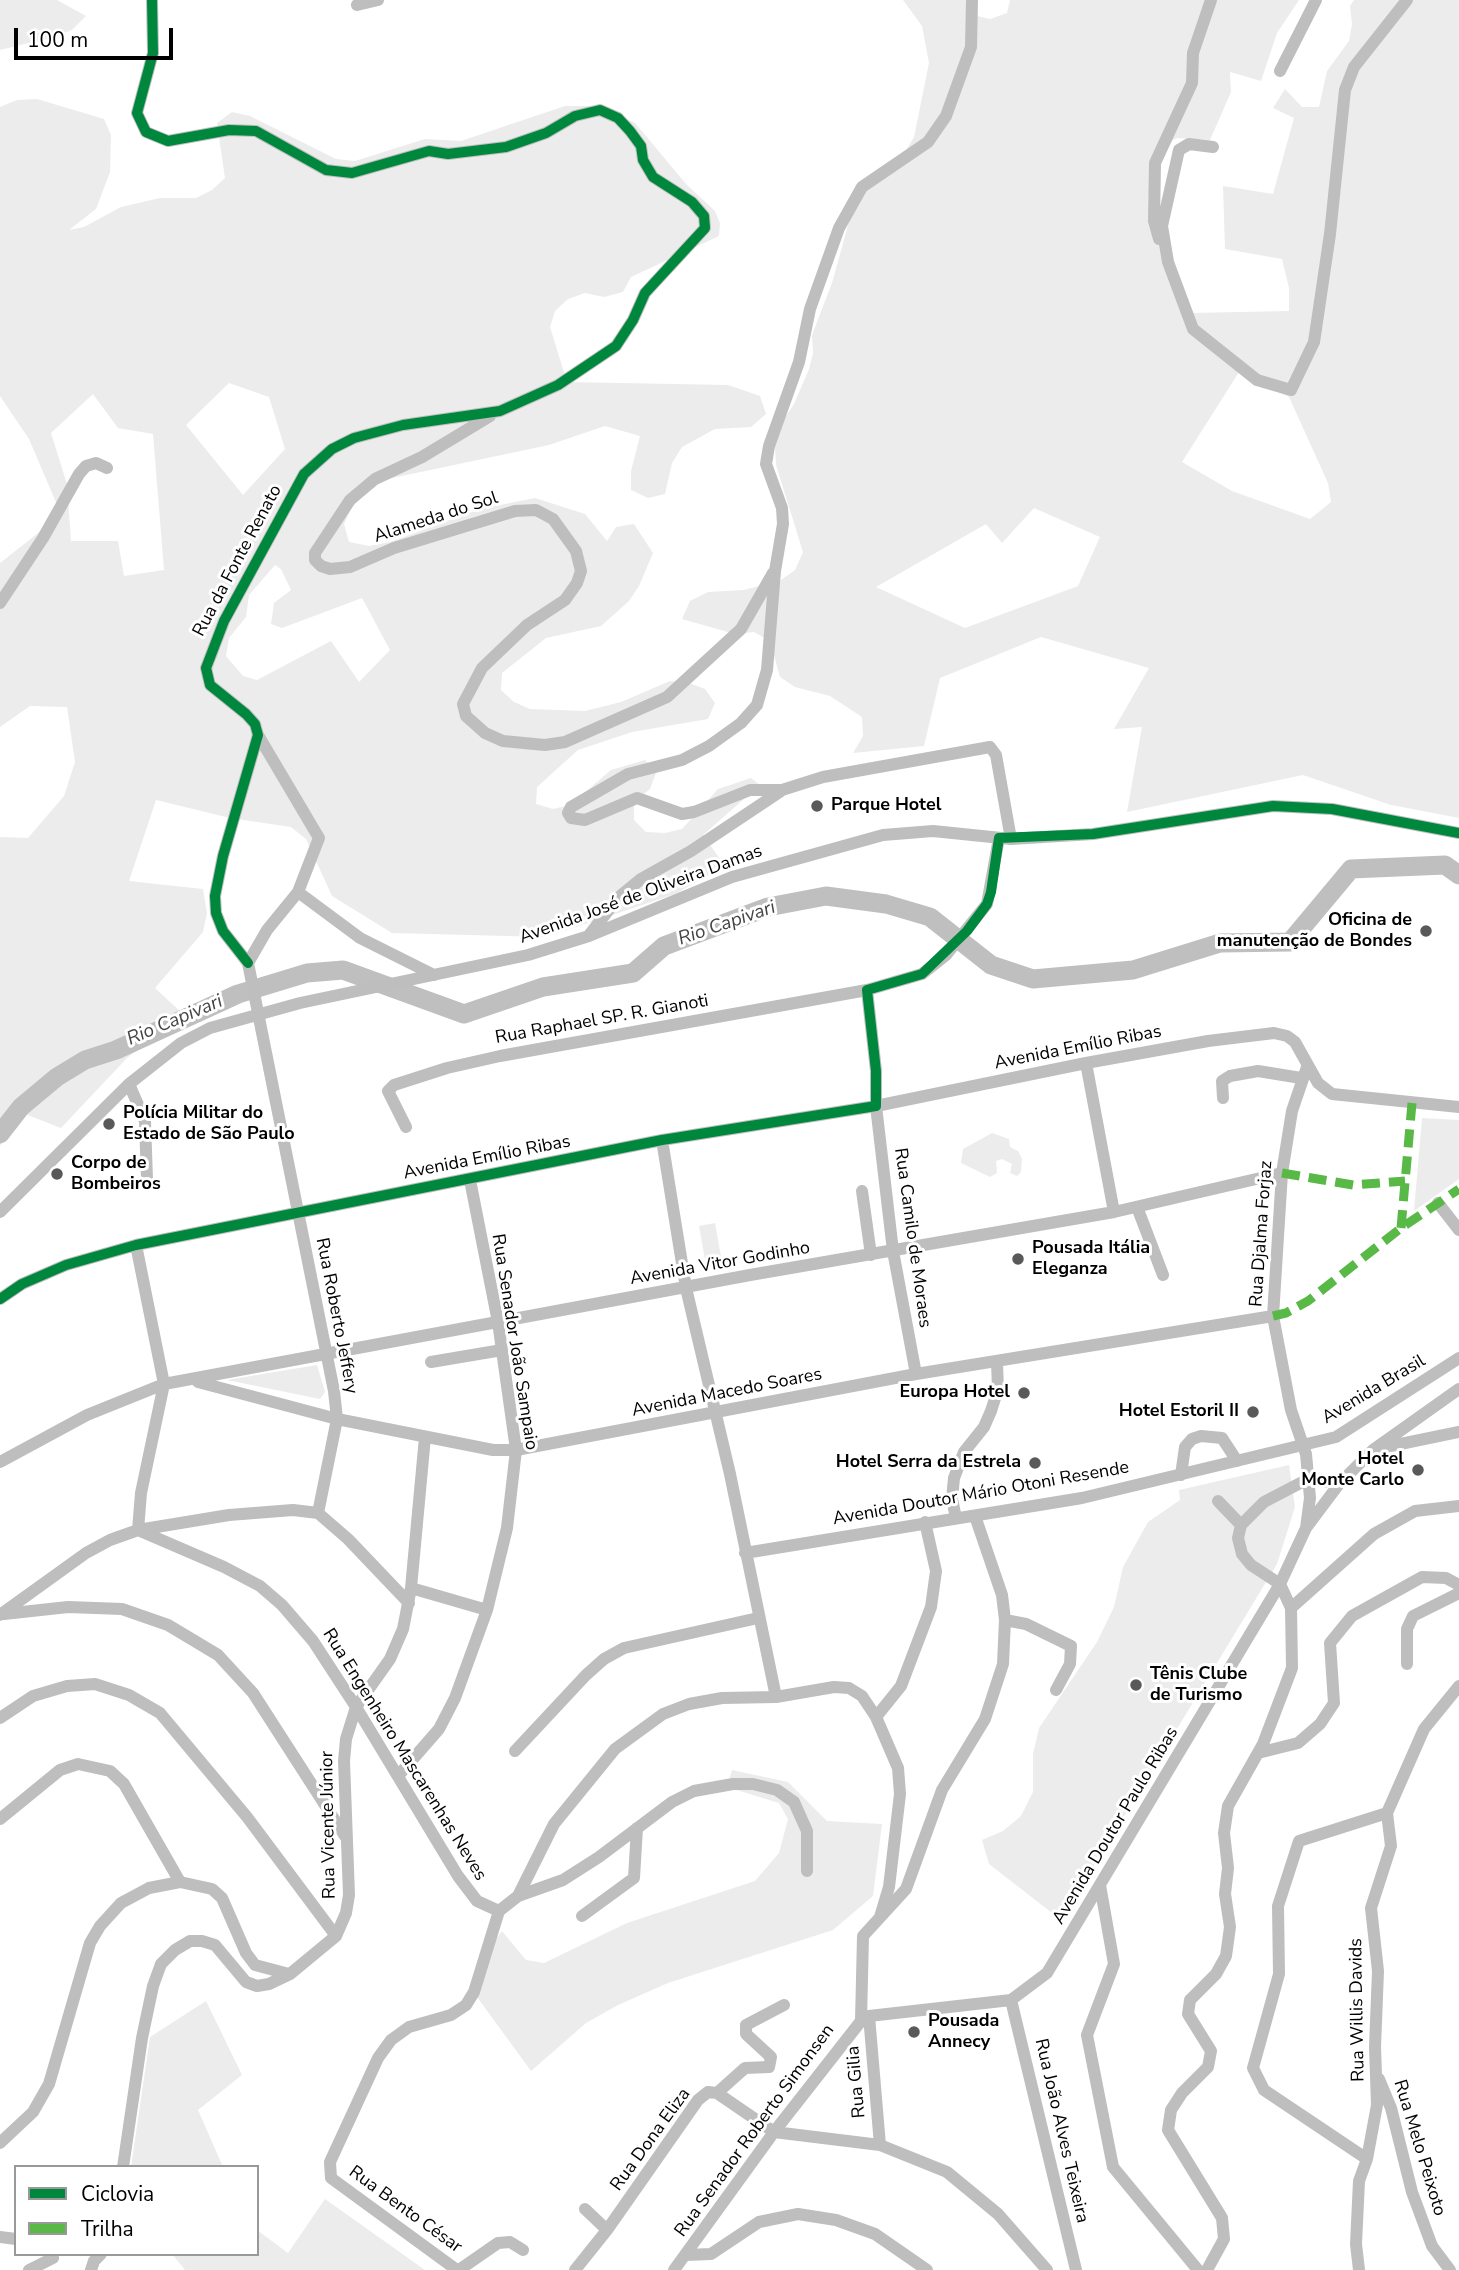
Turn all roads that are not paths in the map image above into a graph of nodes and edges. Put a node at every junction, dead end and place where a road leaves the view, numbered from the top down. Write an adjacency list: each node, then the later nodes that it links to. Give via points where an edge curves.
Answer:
1 (152, 0): 11 (street, via 153,53 137,113 146,132 169,141 229,130 256,131 326,170 352,173 429,151 447,154 506,147 564,125 575,116 600,110 631,131 659,183 692,202 704,216 705,228 645,293 616,346 558,385)
2 (378, 0): 7 (street)
3 (972, 0): 13 (street, via 971,47 946,116 928,142 862,187 839,228 810,309 799,362 768,446 766,464 783,524)
4 (1211, 0): 10 (street, via 1193,53 1192,83 1155,163 1154,221)
5 (1317, 0): 8 (street)
6 (1407, 0): 10 (street, via 1354,67 1345,90 1331,234 1314,342 1291,390 1257,380 1193,329)
7 (357, 5)
8 (1280, 71)
9 (1213, 147): 10 (street, via 1189,144 1179,150 1162,226)
10 (1168, 262)
11 (500, 411): 13 (street, Alameda do Sol, via 375,479 350,500 315,553 321,566 350,567 394,548 515,511 536,510 553,519 576,551 581,570 577,583 565,600 527,625 475,679 463,704 466,716 485,733 503,741 565,742 667,697 741,629); 15 (street, Rua da Fonte Renato, via 402,425 354,438 332,449 304,474 224,621 206,668 210,685 246,714)
12 (107, 468): 14 (street, via 96,463 79,474 37,550)
13 (775, 570): 16 (street, via 767,670 757,705 709,746 682,760 628,774 568,813 585,820 637,799 682,814 737,793)
14 (0, 603)
15 (258, 735): 19 (street, Rua da Fonte Renato, via 319,838); 21 (street, via 215,897 223,932)
16 (782, 790): 18 (street, via 823,777 990,747 996,755); 20 (street, via 641,879 618,898)
17 (1459, 833): 18 (street, Avenida José de Oliveira Damas, via 1332,809 1273,806 1093,834)
18 (1005, 839): 20 (street, Avenida José de Oliveira Damas, via 933,831 883,835 732,877); 23 (street, via 987,904 946,955 922,974)
19 (298, 892): 21 (street, via 267,930); 22 (street, via 360,938)
20 (589, 936): 22 (street, Avenida José de Oliveira Damas, via 528,955)
21 (248, 966): 24 (street, Rua Roberto Jeffery)
22 (434, 975): 24 (street, Avenida José de Oliveira Damas)
23 (867, 990): 29 (street); 31 (street, Rua Raphael SP. R. Gianoti, via 447,1068 388,1091)
24 (256, 1010): 27 (street, Avenida José de Oliveira Damas, via 181,1043); 40 (street, Rua Roberto Jeffery)
25 (1086, 1063): 26 (street, Avenida Emílio Ribas, via 1274,1033 1295,1042); 29 (street, Avenida Emílio Ribas); 41 (street)
26 (1304, 1073): 28 (street, via 1258,1071 1230,1076 1222,1082); 30 (street, via 1332,1094 1345,1097); 33 (street, Rua Djalma Forjaz)
27 (130, 1084): 34 (street, via 145,1121); 39 (street, Avenida José de Oliveira Damas)
28 (1223, 1098)
29 (876, 1106): 32 (street, Avenida Emílio Ribas); 44 (street, Rua Camilo de Moraes)
30 (1459, 1107)
31 (406, 1127)
32 (662, 1140): 35 (street, Avenida Emílio Ribas); 47 (street)
33 (1282, 1173): 38 (street, Avenida Vitor Godinho); 49 (street, Rua Djalma Forjaz)
34 (147, 1180)
35 (470, 1180): 40 (street, Avenida Emílio Ribas); 50 (street, Rua Senador João Sampaio)
36 (862, 1191): 45 (street)
37 (1438, 1203): 42 (street)
38 (1137, 1207): 41 (street, Avenida Vitor Godinho); 46 (street)
39 (0, 1212)
40 (298, 1212): 43 (street, Avenida Emílio Ribas); 52 (street, Rua Roberto Jeffery)
41 (1114, 1212): 44 (street, Avenida Vitor Godinho)
42 (1459, 1230)
43 (136, 1245): 48 (street, Avenida Emílio Ribas, via 66,1265); 59 (street)
44 (893, 1251): 45 (street, Avenida Vitor Godinho); 57 (street, Rua Camilo de Moraes)
45 (871, 1255): 47 (street, Avenida Vitor Godinho)
46 (1164, 1275)
47 (686, 1288): 50 (street, Avenida Vitor Godinho); 62 (street)
48 (0, 1299)
49 (1273, 1316): 55 (street, Avenida Macedo Soares); 67 (street, Rua Djalma Forjaz, via 1291,1410)
50 (498, 1322): 51 (street, Rua Senador João Sampaio); 52 (street, Avenida Vitor Godinho)
51 (502, 1350): 54 (street); 66 (street, Rua Senador João Sampaio)
52 (328, 1353): 56 (street, Avenida Vitor Godinho); 63 (street, Rua Roberto Jeffery)
53 (1459, 1358): 67 (street, Avenida Brasil, via 1336,1437)
54 (431, 1362)
55 (997, 1363): 57 (street, Avenida Macedo Soares); 78 (street, via 998,1389 991,1411 964,1452 954,1478)
56 (228, 1373): 58 (street, Avenida Vitor Godinho); 60 (street)
57 (916, 1374): 62 (street, Avenida Macedo Soares)
58 (191, 1380): 59 (street, Avenida Vitor Godinho); 60 (street, Avenida Macedo Soares)
59 (164, 1384): 70 (street, Avenida Vitor Godinho, via 86,1416); 82 (street, via 141,1493)
60 (226, 1388): 63 (street, Avenida Macedo Soares)
61 (1459, 1389): 68 (street)
62 (714, 1413): 66 (street, Avenida Macedo Soares); 83 (street)
63 (337, 1419): 65 (street, Avenida Macedo Soares); 76 (street, Rua Roberto Jeffery)
64 (1459, 1432): 68 (street)
65 (425, 1437): 66 (street, Avenida Macedo Soares); 86 (street, Rua Vicente Júnior)
66 (516, 1450): 90 (street, Rua Senador João Sampaio, via 507,1528)
67 (1305, 1450): 69 (street, Avenida Doutor Mário Otoni Resende); 71 (street, Rua Djalma Forjaz)
68 (1373, 1450): 73 (street)
69 (1237, 1461): 72 (street, Avenida Doutor Mário Otoni Resende); 72 (street, via 1222,1438 1201,1436 1185,1447)
70 (0, 1462)
71 (1309, 1474): 73 (street); 80 (street, via 1264,1503); 81 (street, Rua Djalma Forjaz)
72 (1181, 1475): 77 (street, Avenida Doutor Mário Otoni Resende)
73 (1339, 1484): 81 (street)
74 (1218, 1501): 80 (street)
75 (1459, 1506): 89 (street, via 1415,1511 1374,1534)
76 (318, 1513): 82 (street, via 293,1510 229,1515); 88 (street)
77 (975, 1516): 78 (street, Avenida Doutor Mário Otoni Resende); 93 (street, via 1002,1595)
78 (956, 1518): 79 (street, Avenida Doutor Mário Otoni Resende)
79 (925, 1521): 83 (street, Avenida Doutor Mário Otoni Resende); 99 (street, via 936,1571 931,1607 901,1686)
80 (1241, 1525): 84 (street, via 1242,1554)
81 (1306, 1528): 84 (street, Avenida Doutor Paulo Ribas)
82 (138, 1530): 91 (street, via 86,1553); 98 (street, Rua Engenheiro Mascarenhas Neves, via 260,1586 313,1641)
83 (745, 1553): 92 (street)
84 (1280, 1584): 89 (street); 110 (street, Avenida Doutor Paulo Ribas)
85 (1459, 1585): 102 (street, via 1446,1578 1422,1577 1352,1616 1330,1643 1334,1703 1298,1743)
86 (411, 1588): 88 (street, Rua Vicente Júnior); 90 (street)
87 (1459, 1592): 94 (street, via 1413,1616 1407,1629)
88 (409, 1603): 98 (street, Rua Vicente Júnior, via 390,1660)
89 (1291, 1608): 102 (street, via 1292,1668)
90 (487, 1610): 103 (street, Rua Senador João Sampaio, via 439,1729)
91 (0, 1615): 107 (street, via 68,1607 122,1609 168,1625 218,1656 253,1693)
92 (758, 1618): 97 (street); 101 (street, via 624,1647 586,1675)
93 (1005, 1620): 96 (street, via 1056,1636 1071,1646 1070,1664); 114 (street, via 1003,1664 985,1719 942,1790 906,1889)
94 (1407, 1664)
95 (1459, 1686): 104 (street, Rua Willis Davids, via 1424,1729)
96 (1056, 1690)
97 (776, 1698): 99 (street, via 849,1688 862,1696); 111 (street, via 722,1698 689,1704 640,1729 615,1749 554,1824)
98 (356, 1707): 103 (street, Rua Engenheiro Mascarenhas Neves); 107 (street, Rua Vicente Júnior, via 344,1761)
99 (876, 1717): 114 (street, via 898,1768 900,1794 889,1887)
100 (0, 1718): 115 (street, via 33,1696 95,1684 129,1695 160,1713 247,1817)
101 (515, 1751)
102 (1258, 1753): 140 (street, via 1228,1806 1224,1833 1230,1927 1226,1956 1191,2000 1188,2014 1211,2051 1210,2059 1171,2110 1168,2130 1222,2217 1223,2239)
103 (398, 1776): 112 (street, Rua Engenheiro Mascarenhas Neves, via 470,1893)
104 (1387, 1814): 120 (street, Rua Willis Davids, via 1391,1846 1371,1908 1378,1971); 125 (street, via 1299,1841 1278,1906 1279,1974 1254,2068 1264,2090)
105 (0, 1819): 109 (street, via 60,1770 78,1764 110,1771 124,1784)
106 (637, 1828): 108 (street, via 694,1791 753,1784 777,1790 803,1815); 111 (street, via 563,1880); 113 (street, via 634,1878)
107 (346, 1838): 115 (street, Rua Vicente Júnior, via 349,1895)
108 (807, 1871)
109 (180, 1882): 116 (street, via 212,1889 222,1898 255,1965); 123 (street, via 149,1888 121,1903 100,1926 90,1943 49,2084 33,2112)
110 (1100, 1885): 117 (street, Avenida Doutor Paulo Ribas, via 1047,1973); 139 (street, via 1114,1964 1087,2035 1113,2167)
111 (518, 1896): 112 (street)
112 (499, 1911): 133 (street, Rua Bento César, via 466,2005 451,2015 409,2027 391,2040 330,2162 331,2178)
113 (582, 1916)
114 (880, 1917): 119 (street, Rua Gilia, via 863,1936)
115 (336, 1936): 116 (street, Rua Vicente Júnior)
116 (290, 1974): 126 (street, Rua Vicente Júnior, via 269,1984 246,1982 220,1950 202,1941 190,1941 161,1965 142,2038)
117 (1011, 2000): 119 (street); 138 (street, Rua João Alves Teixeira)
118 (784, 2005): 121 (street, via 746,2025 746,2035 771,2057 769,2067 745,2068)
119 (865, 2019): 122 (street, Rua Senador Roberto Simonsen); 124 (street, Rua Gilia)
120 (1376, 2071): 125 (street, Rua Willis Davids, via 1377,2105); 142 (street, Rua Melo Peixoto, via 1432,2246)
121 (717, 2093): 122 (street, Rua Dona Eliza); 128 (street, Rua Dona Eliza, via 708,2092 698,2100)
122 (774, 2132): 124 (street); 130 (street, Rua Senador Roberto Simonsen)
123 (0, 2143)
124 (880, 2145): 137 (street, via 947,2172 976,2193)
125 (1367, 2159): 141 (street, Rua Willis Davids, via 1359,2181)
126 (123, 2165)
127 (585, 2209): 128 (street)
128 (607, 2230): 134 (street, Rua Dona Eliza)
129 (523, 2250): 133 (street, via 510,2242 498,2243)
130 (685, 2255): 135 (street, Rua Senador Roberto Simonsen); 136 (street, via 711,2254 759,2222 798,2214 836,2220 876,2234)
131 (52, 2256): 132 (street)
132 (29, 2270)
133 (458, 2270)
134 (575, 2270)
135 (674, 2270)
136 (927, 2270)
137 (1047, 2270)
138 (1076, 2270)
139 (1198, 2270)
140 (1208, 2270)
141 (1359, 2270)
142 (1450, 2270)

